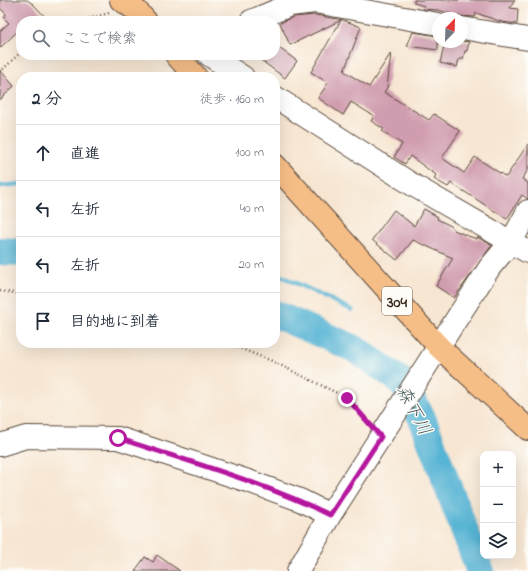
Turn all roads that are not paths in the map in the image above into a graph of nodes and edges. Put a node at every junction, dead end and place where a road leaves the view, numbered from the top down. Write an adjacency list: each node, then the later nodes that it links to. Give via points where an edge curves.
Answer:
1 (263, 16): 2 (street, via 290,5 315,2)
2 (432, 23)
3 (468, 29): 4 (street)
4 (528, 38)
5 (181, 60): 7 (highway)
6 (217, 60): 8 (street)
7 (191, 72)
8 (235, 72)
9 (280, 100): 12 (street, via 413,185)
10 (280, 171): 13 (highway, 304)
11 (528, 211): 12 (street)
12 (519, 247): 13 (street, via 490,267)
13 (439, 347): 14 (highway, 304); 16 (street)
14 (528, 429)
15 (0, 445): 16 (street, via 26,437 118,438 252,482 300,500)
16 (330, 515): 17 (street)
17 (298, 571)

